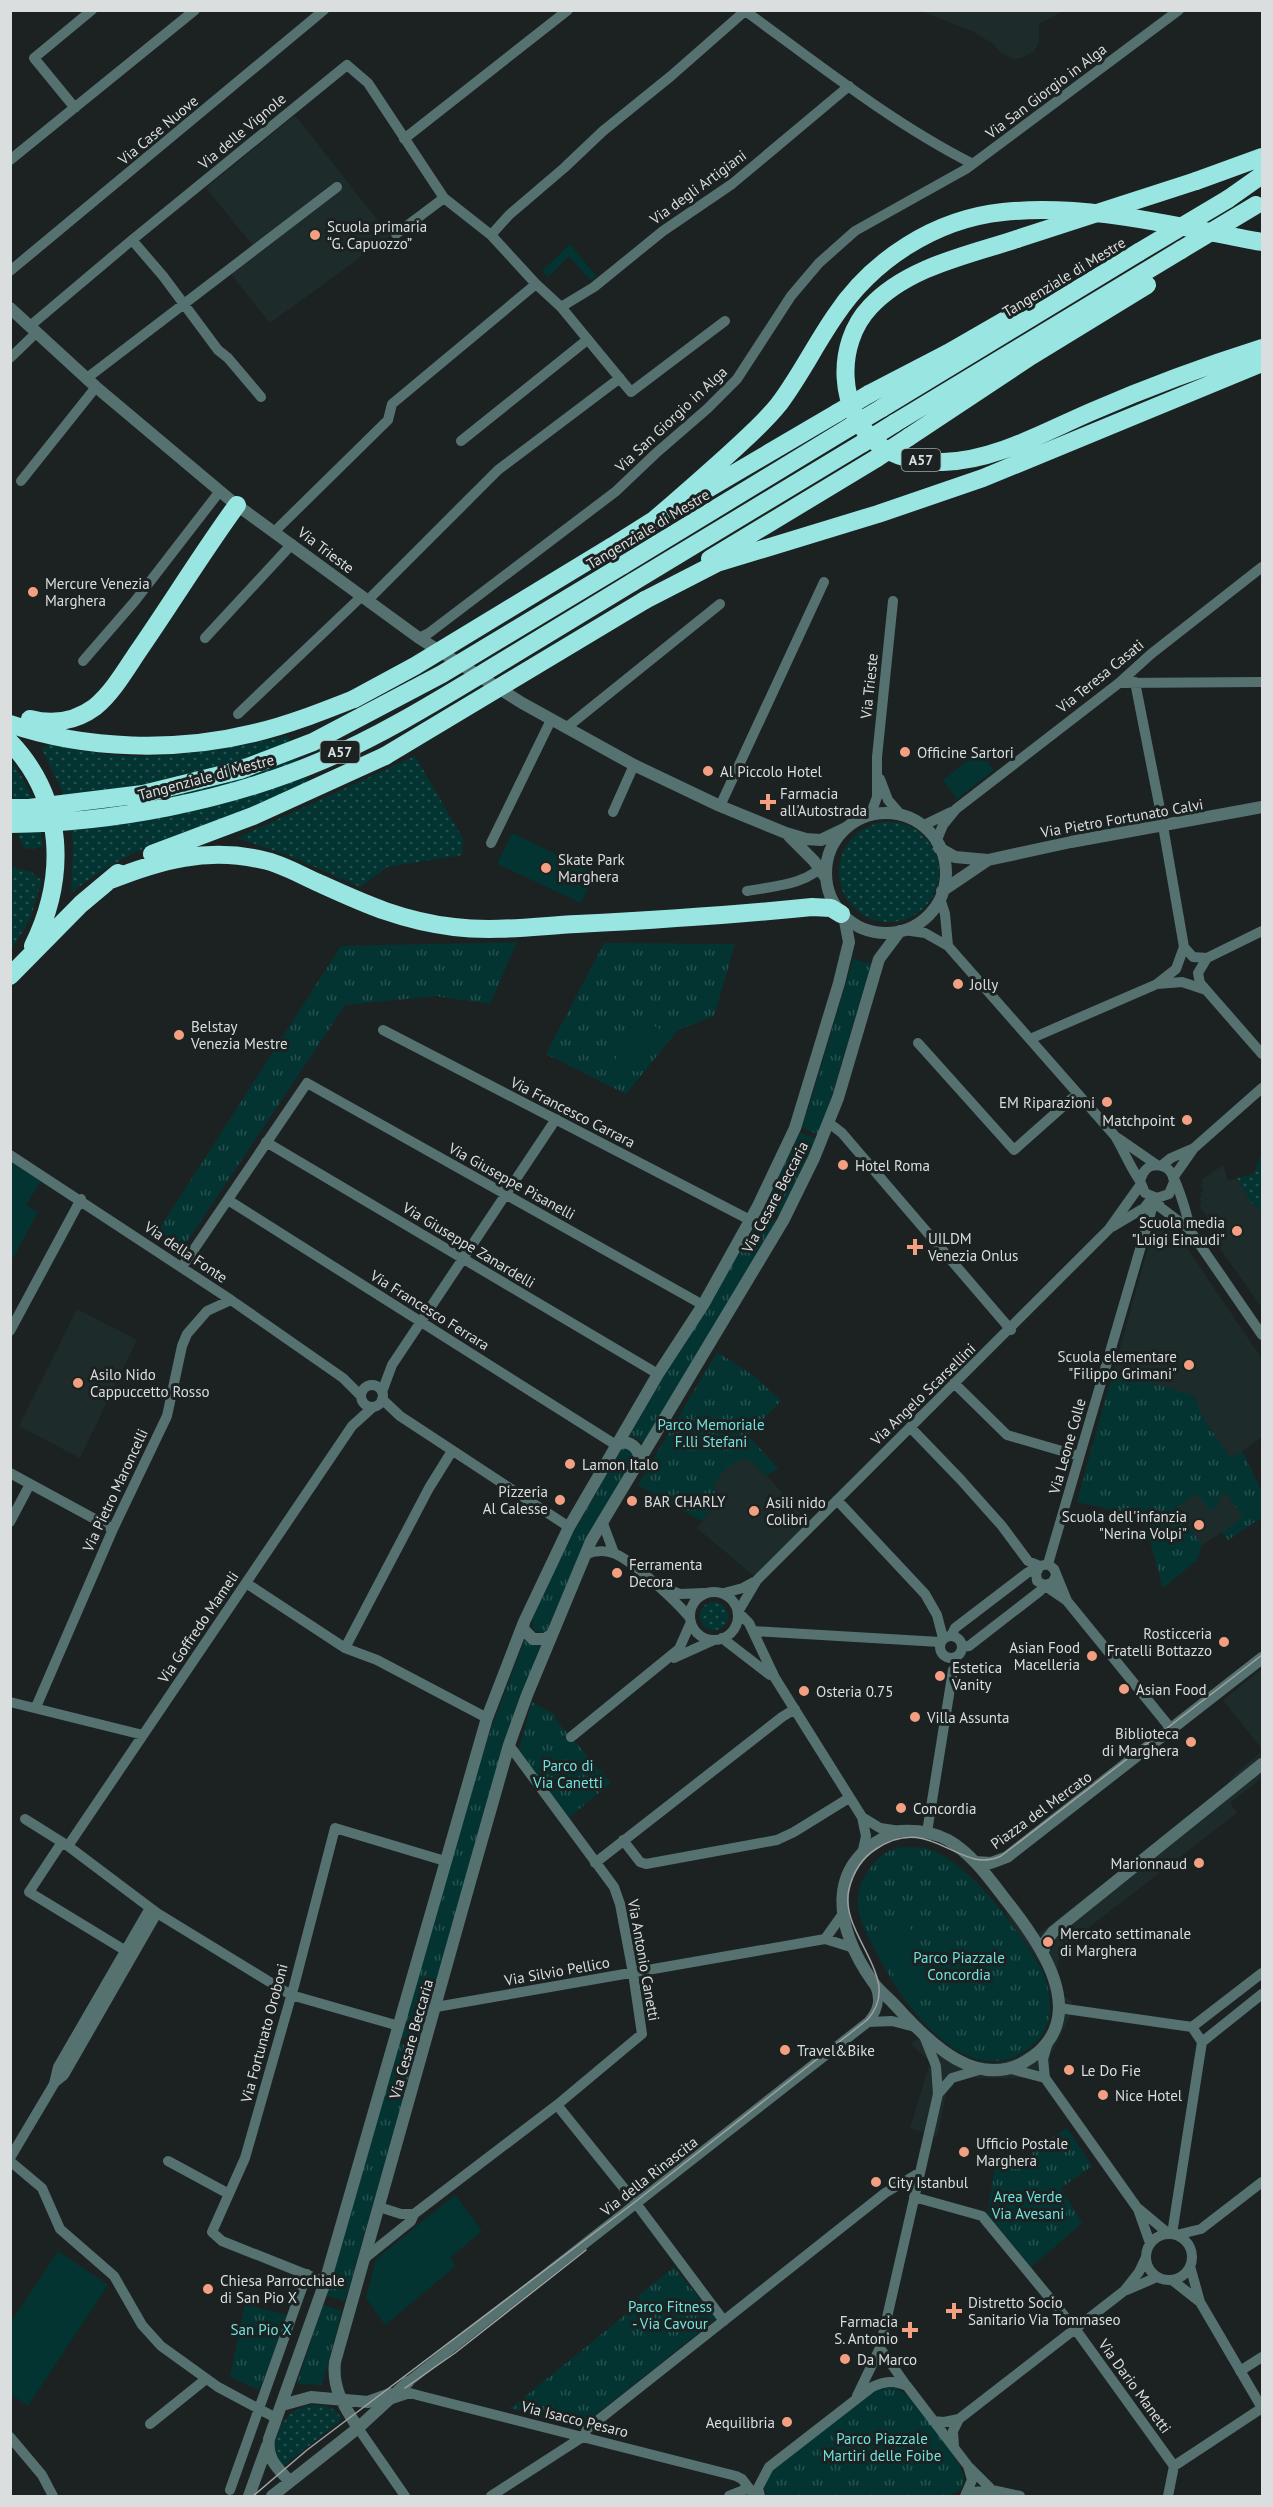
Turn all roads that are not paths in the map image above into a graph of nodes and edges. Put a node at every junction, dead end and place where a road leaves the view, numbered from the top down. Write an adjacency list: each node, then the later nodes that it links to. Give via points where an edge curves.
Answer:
1 (92, 10): 8 (street, via 34,58)
2 (195, 10): 8 (street)
3 (324, 10): 23 (street, Via Case Nuove)
4 (568, 10): 9 (street)
5 (1179, 10): 12 (street, Via San Giorgio in Alga)
6 (745, 11): 7 (street); 18 (street, via 603,131 508,215)
7 (849, 86): 12 (street); 26 (street, Via degli Artigiani, via 732,184 663,231 594,287)
8 (75, 108): 11 (street)
9 (404, 139): 15 (street, Via delle Vignole); 19 (street, Via delle Vignole, via 368,83 347,65)
10 (1263, 157): 31 (highway, A57, bridge, via 912,277 882,296 863,316 846,356 846,389 862,426 885,449 930,462 968,459 1020,442 1194,370)
11 (10, 160)
12 (972, 164): 51 (street, Via San Giorgio in Alga, via 855,231 791,296 737,379 707,409 615,492)
13 (1263, 175): 22 (highway, Tangenziale di Mestre / A57, bridge)
14 (337, 187): 25 (street)
15 (444, 198): 17 (street); 18 (street, Via delle Vignole)
16 (1259, 203): 21 (highway, Tangenziale di Mestre / A57, bridge)
17 (396, 234)
18 (491, 235): 24 (street, Via delle Vignole)
19 (132, 240): 25 (street); 29 (street, Via delle Vignole)
20 (1263, 242): 41 (highway, via 1065,210 992,213 936,231 900,250 864,279 834,316 778,406)
21 (1175, 256): 47 (highway, A57, bridge, via 1145,287); 72 (highway, Tangenziale di Mestre / A57, bridge, via 393,726 321,761 232,792 136,815)
22 (1117, 267): 41 (highway, A57, bridge, via 1085,274 869,394); 66 (highway, Tangenziale di Mestre / A57, bridge, via 442,674 313,742 240,770 142,794)
23 (10, 271)
24 (536, 284): 26 (street, Via delle Vignole); 42 (street, via 393,404 388,420)
25 (182, 304): 35 (street); 36 (street)
26 (561, 307): 30 (street, Via delle Vignole)
27 (10, 308): 29 (street, Via Trieste)
28 (725, 321): 34 (street, via 631,392)
29 (33, 330): 32 (street, Via delle Vignole); 35 (street, Via Trieste)
30 (587, 340): 34 (street, Via delle Vignole); 37 (street)
31 (1263, 348)
32 (10, 357)
33 (1263, 363): 47 (highway, via 982,478 717,563)
34 (620, 378): 46 (street, via 498,470)
35 (92, 382): 38 (street); 39 (street, Via Trieste)
36 (261, 397)
37 (461, 441)
38 (21, 481)
39 (220, 491): 40 (street, Via Trieste); 52 (street)
40 (237, 505): 42 (street, Via Trieste); 56 (highway, via 118,681 97,705 76,718 54,722 35,721)
41 (653, 521): 59 (highway, A57, bridge, via 416,666 354,699 299,720 254,733 141,745 46,734)
42 (275, 531): 43 (street, Via Trieste)
43 (292, 544): 46 (street, Via Trieste); 50 (street)
44 (1263, 567): 55 (street, Via Teresa Casati, via 1150,654)
45 (824, 582): 64 (street)
46 (365, 598): 51 (street, Via Trieste); 57 (street)
47 (645, 600): 81 (highway, bridge, via 385,756 253,816 141,858)
48 (893, 601): 63 (street, Via Trieste)
49 (720, 604): 60 (street)
50 (205, 638)
51 (419, 638): 58 (street, Via Trieste)
52 (83, 661)
53 (1135, 682): 54 (street); 55 (street); 68 (street)
54 (1263, 682)
55 (1119, 683): 67 (street, Via Teresa Casati)
56 (10, 712)
57 (238, 714)
58 (551, 720): 60 (street, Via Trieste); 77 (street)
59 (10, 724)
60 (566, 728): 62 (street, Via Trieste)
61 (10, 742): 89 (highway, via 27,760 44,792 57,845 51,897)
62 (634, 765): 64 (street, Via Trieste); 69 (street)
63 (878, 773): 70 (street, Via Trieste, via 876,801); 71 (street, Via Trieste, via 888,800)
64 (720, 806): 76 (street, Via Trieste)
65 (1263, 807): 74 (street, Via Pietro Fortunato Calvi)
66 (10, 808)
67 (956, 809): 73 (street); 78 (street, via 943,825)
68 (1160, 809)
69 (613, 812)
70 (870, 816): 71 (street); 75 (street)
71 (902, 816): 73 (street)
72 (10, 824)
73 (922, 826): 78 (street)
74 (1163, 826): 79 (street, Via Pietro Fortunato Calvi); 88 (street)
75 (846, 828): 76 (street, Via Trieste, via 821,840); 80 (street, via 834,843)
76 (786, 833): 80 (street, Via Trieste)
77 (491, 843)
78 (938, 845): 79 (street, Via Pietro Fortunato Calvi, via 956,857); 83 (street, via 945,870)
79 (988, 860): 83 (street, Via Pietro Fortunato Calvi)
80 (824, 870): 82 (street, via 800,882); 84 (street, via 830,894)
81 (108, 881): 84 (highway, via 153,863 206,855 245,857 282,866 385,913 476,928 812,907 831,908); 89 (highway)
82 (747, 891)
83 (941, 894): 85 (street, via 927,916); 87 (street)
84 (843, 915): 85 (street, via 868,930); 113 (street, Via Cesare Beccaria, via 849,942 809,1086 795,1128)
85 (902, 931): 87 (street, via 925,933); 101 (street, Via Cesare Beccaria, via 879,958)
86 (1263, 931): 90 (street)
87 (948, 946): 95 (street)
88 (1184, 947): 90 (street, via 1192,957); 92 (street, via 1176,969)
89 (28, 956): 91 (highway)
90 (1207, 958): 93 (street, via 1198,973)
91 (10, 976)
92 (1157, 984): 93 (street, via 1182,982); 95 (street)
93 (1206, 990): 97 (street)
94 (383, 1030): 100 (street, Via Francesco Carrara)
95 (1030, 1039): 99 (street)
96 (918, 1043): 99 (street, via 1014,1150)
97 (1263, 1054)
98 (1263, 1088): 104 (street)
99 (1077, 1094): 102 (street)
100 (556, 1119): 109 (street, Via Goffredo Mameli); 113 (street, Via Francesco Carrara)
101 (829, 1123): 121 (street, via 849,1141); 134 (street, Via Cesare Beccaria, via 783,1221)
102 (1115, 1136): 106 (street); 108 (street)
103 (266, 1142): 109 (street, Via Giuseppe Pisanelli, via 307,1083); 112 (street); 116 (street, Via Giuseppe Zanardelli)
104 (1194, 1148): 106 (street); 107 (street)
105 (10, 1155): 111 (street, Via della Fonte)
106 (1159, 1166): 107 (street, via 1169,1170); 108 (street, via 1146,1170)
107 (1173, 1180): 110 (street, via 1168,1194); 115 (street, via 1182,1197)
108 (1141, 1182): 110 (street, via 1145,1193); 114 (street, Via Angelo Scarsellini)
109 (506, 1196): 116 (street, Via Goffredo Mameli); 119 (street, Via Giuseppe Pisanelli)
110 (1155, 1198): 114 (street, Via Angelo Scarsellini); 115 (street, via 1160,1207); 133 (street, Via Leone Colle)
111 (81, 1199): 117 (street, Via della Fonte); 122 (street)
112 (228, 1200): 117 (street); 120 (street, Via Francesco Ferrara)
113 (750, 1220): 119 (street, Via Cesare Beccaria)
114 (1109, 1229): 121 (street, Via Angelo Scarsellini)
115 (1189, 1229): 123 (street)
116 (464, 1259): 120 (street, Via Goffredo Mameli); 125 (street, Via Giuseppe Zanardelli)
117 (182, 1267): 118 (street, Via della Fonte)
118 (231, 1300): 127 (street, Via della Fonte); 141 (street, Via Pietro Maroncelli, via 207,1311 187,1334 166,1416)
119 (703, 1305): 125 (street, Via Cesare Beccaria)
120 (421, 1321): 124 (street, Via Goffredo Mameli); 131 (street, Via Francesco Ferrara)
121 (1011, 1330): 126 (street, Via Angelo Scarsellini)
122 (10, 1331)
123 (1263, 1335)
124 (392, 1365): 127 (street, Via Goffredo Mameli); 128 (street, Via Goffredo Mameli)
125 (658, 1374): 131 (street, Via Cesare Beccaria)
126 (954, 1383): 130 (street, Via Angelo Scarsellini); 133 (street, via 1007,1436)
127 (365, 1392): 128 (street, via 366,1405); 128 (street, via 377,1387); 129 (street, Via Goffredo Mameli)
128 (378, 1401): 129 (street, Via Goffredo Mameli); 132 (street)
129 (352, 1426): 147 (street, Via Goffredo Mameli)
130 (910, 1427): 137 (street, Via Angelo Scarsellini); 144 (street, via 962,1480 1028,1561)
131 (616, 1445): 134 (street, via 633,1445); 140 (street, Via Cesare Beccaria)
132 (452, 1451): 140 (street); 160 (street)
133 (1079, 1456): 144 (street, Via Leone Colle)
134 (640, 1461): 138 (street, Via Cesare Beccaria)
135 (10, 1473): 136 (street)
136 (30, 1484): 139 (street); 141 (street)
137 (837, 1500): 146 (street, Via Angelo Scarsellini); 159 (street, via 925,1594)
138 (602, 1521): 142 (street); 143 (street, Via Cesare Beccaria)
139 (10, 1522)
140 (569, 1527): 155 (street, Via Cesare Beccaria)
141 (113, 1529): 168 (street, Via Pietro Maroncelli)
142 (614, 1553): 143 (street, via 594,1552); 148 (street)
143 (585, 1556): 157 (street, Via Cesare Beccaria)
144 (1044, 1565): 145 (street, via 1054,1569); 149 (street, via 1036,1573 1037,1581); 159 (street)
145 (1056, 1576): 149 (street, via 1052,1583); 152 (street)
146 (757, 1580): 151 (street); 153 (street)
147 (246, 1583): 160 (street); 172 (street, Via Goffredo Mameli)
148 (657, 1584): 150 (street, via 680,1594); 154 (street)
149 (1044, 1585): 152 (street); 161 (street)
150 (705, 1593): 151 (street); 154 (street, via 693,1603)
151 (724, 1593): 153 (street)
152 (1067, 1601): 171 (street)
153 (738, 1612): 156 (street); 158 (street, via 735,1628)
154 (690, 1620): 158 (street, via 703,1637); 164 (street, via 682,1646)
155 (524, 1622): 157 (street, via 523,1629 534,1639); 170 (street, Via Cesare Beccaria)
156 (753, 1631): 159 (street); 166 (street)
157 (551, 1635): 174 (street, Via Cesare Beccaria)
158 (719, 1639): 164 (street); 166 (street)
159 (945, 1639): 161 (street, via 958,1638); 162 (street, via 940,1649)
160 (345, 1648): 170 (street, via 377,1660)
161 (960, 1651): 162 (street, via 952,1658); 165 (street)
162 (943, 1654): 165 (street)
163 (1263, 1658): 171 (street, Piazza del Mercato)
164 (661, 1666): 173 (street)
165 (953, 1670): 180 (street)
166 (776, 1678): 169 (street)
167 (10, 1702): 168 (street)
168 (36, 1707): 172 (street)
169 (795, 1709): 176 (street); 181 (street)
170 (487, 1718): 184 (street, Via Cesare Beccaria)
171 (1172, 1730): 185 (street, Piazza del Mercato, via 1007,1857 991,1863)
172 (143, 1735): 182 (street, Via Goffredo Mameli)
173 (571, 1737)
174 (509, 1745): 186 (street, Via Antonio Canetti); 198 (street, Via Cesare Beccaria)
175 (1263, 1764): 192 (street, via 1053,1932)
176 (849, 1798): 177 (street); 181 (street, via 794,1832 765,1842 646,1864)
177 (862, 1817): 179 (street, via 880,1828); 183 (street, via 866,1836)
178 (25, 1819): 182 (street)
179 (900, 1831): 180 (street); 183 (street)
180 (927, 1832): 185 (street, via 956,1845)
181 (623, 1840): 186 (street)
182 (65, 1844): 187 (street); 191 (street, Via Goffredo Mameli, via 29,1892)
183 (863, 1850): 188 (street, via 845,1882)
184 (445, 1861): 197 (street, Via Fortunato Oroboni, via 335,1828); 201 (street, Via Cesare Beccaria)
185 (975, 1862): 192 (street)
186 (595, 1863): 194 (street, Via Antonio Canetti, via 618,1896)
187 (154, 1911): 191 (street); 197 (street); 209 (street, via 64,2075)
188 (842, 1915): 189 (street); 190 (street)
189 (825, 1939): 190 (street); 194 (street, Via Silvio Pellico)
190 (854, 1948): 195 (street)
191 (126, 1951): 209 (street, via 58,2067)
192 (1043, 1952): 199 (street, via 1056,1985)
193 (1263, 1972): 202 (street)
194 (633, 1973): 198 (street, Via Silvio Pellico); 211 (street, Via Antonio Canetti, via 642,2034)
195 (871, 1979): 200 (street, via 879,2000); 203 (street)
196 (1263, 1994): 205 (street)
197 (291, 1995): 201 (street); 216 (street, Via Fortunato Oroboni, via 245,2157)
198 (436, 2007): 219 (street, Via Cesare Beccaria)
199 (1059, 2008): 202 (street); 204 (street)
200 (868, 2022): 203 (street, via 892,2020); 218 (street, Via della Rinascita)
201 (399, 2026): 230 (street, Via Cesare Beccaria)
202 (1192, 2027): 205 (street)
203 (919, 2032): 206 (street, via 953,2058); 210 (street, via 936,2066)
204 (1048, 2042): 207 (street); 208 (street)
205 (1202, 2042): 222 (street)
206 (982, 2068): 207 (street); 210 (street, via 952,2078)
207 (1011, 2069): 208 (street)
208 (1045, 2078): 220 (street)
209 (54, 2084): 212 (street)
210 (938, 2094): 214 (street)
211 (557, 2105): 218 (street); 221 (street, Via Antonio Canetti)
212 (11, 2161): 238 (street, via 42,2187 55,2222 66,2236 114,2276 151,2336)
213 (168, 2161): 216 (street)
214 (919, 2173): 217 (street); 233 (street, via 885,2193)
215 (1263, 2181): 222 (street, via 1201,2229)
216 (229, 2194): 227 (street, Via Fortunato Oroboni, via 212,2232 222,2241)
217 (914, 2197): 234 (street, Via Dario Manetti, via 982,2216); 235 (street)
218 (637, 2205): 233 (street); 239 (street, Via della Rinascita)
219 (379, 2207): 221 (street); 225 (street, Via Cesare Beccaria)
220 (1138, 2209): 222 (street); 223 (street)
221 (414, 2214): 225 (street, Via Antonio Canetti, via 411,2222)
222 (1173, 2234): 223 (street, via 1162,2235); 226 (street, via 1188,2244)
223 (1150, 2243): 224 (street)
224 (1146, 2257): 228 (street); 231 (street)
225 (365, 2258): 241 (street, Via Cesare Beccaria, via 335,2362)
226 (1190, 2266): 229 (street); 232 (street)
227 (307, 2274): 230 (street, Via Fortunato Oroboni); 245 (street)
228 (1156, 2277): 229 (street); 231 (street)
229 (1172, 2280): 232 (street)
230 (325, 2282): 244 (street, Via Cesare Beccaria)
231 (1124, 2291): 234 (street)
232 (1200, 2302): 237 (street)
233 (724, 2321): 252 (street, via 587,2429)
234 (1076, 2331): 248 (street); 257 (street, Via Dario Manetti)
235 (880, 2348): 240 (street); 243 (street)
236 (1263, 2357): 237 (street)
237 (1240, 2371): 246 (street)
238 (206, 2379): 245 (street); 250 (street)
239 (408, 2382): 241 (street, via 374,2402); 242 (street)
240 (907, 2386): 243 (street, via 896,2381 884,2382 872,2386); 249 (street)
241 (339, 2399): 244 (street, via 311,2397); 251 (street)
242 (390, 2399): 251 (street); 252 (street, Via Isacco Pesaro, via 414,2394)
243 (854, 2401): 268 (street, via 769,2467 758,2488)
244 (282, 2406): 247 (street, Via Cesare Beccaria)
245 (258, 2408): 247 (street); 259 (street)
246 (1263, 2408): 257 (street)
247 (276, 2418): 254 (street, Via Cesare Beccaria)
248 (959, 2419): 249 (street); 255 (street, via 953,2431)
249 (933, 2421): 255 (street)
250 (150, 2424)
251 (357, 2428): 258 (street); 265 (street)
252 (584, 2436): 261 (street, Via Isacco Pesaro, via 736,2476); 266 (street)
253 (10, 2437): 262 (street, via 42,2475)
254 (269, 2439): 258 (street, via 271,2459); 263 (street, Via Cesare Beccaria)
255 (954, 2447): 256 (street)
256 (968, 2466): 260 (street); 269 (street, via 972,2480)
257 (1174, 2466): 271 (street)
258 (290, 2482): 264 (street)
259 (230, 2490)
260 (992, 2490): 269 (street); 270 (street)
261 (752, 2492): 267 (street)
262 (53, 2496)
263 (249, 2496)
264 (272, 2496)
265 (405, 2496)
266 (491, 2496)
267 (729, 2496)
268 (760, 2496)
269 (965, 2496)
270 (1020, 2496)
271 (1168, 2496)

